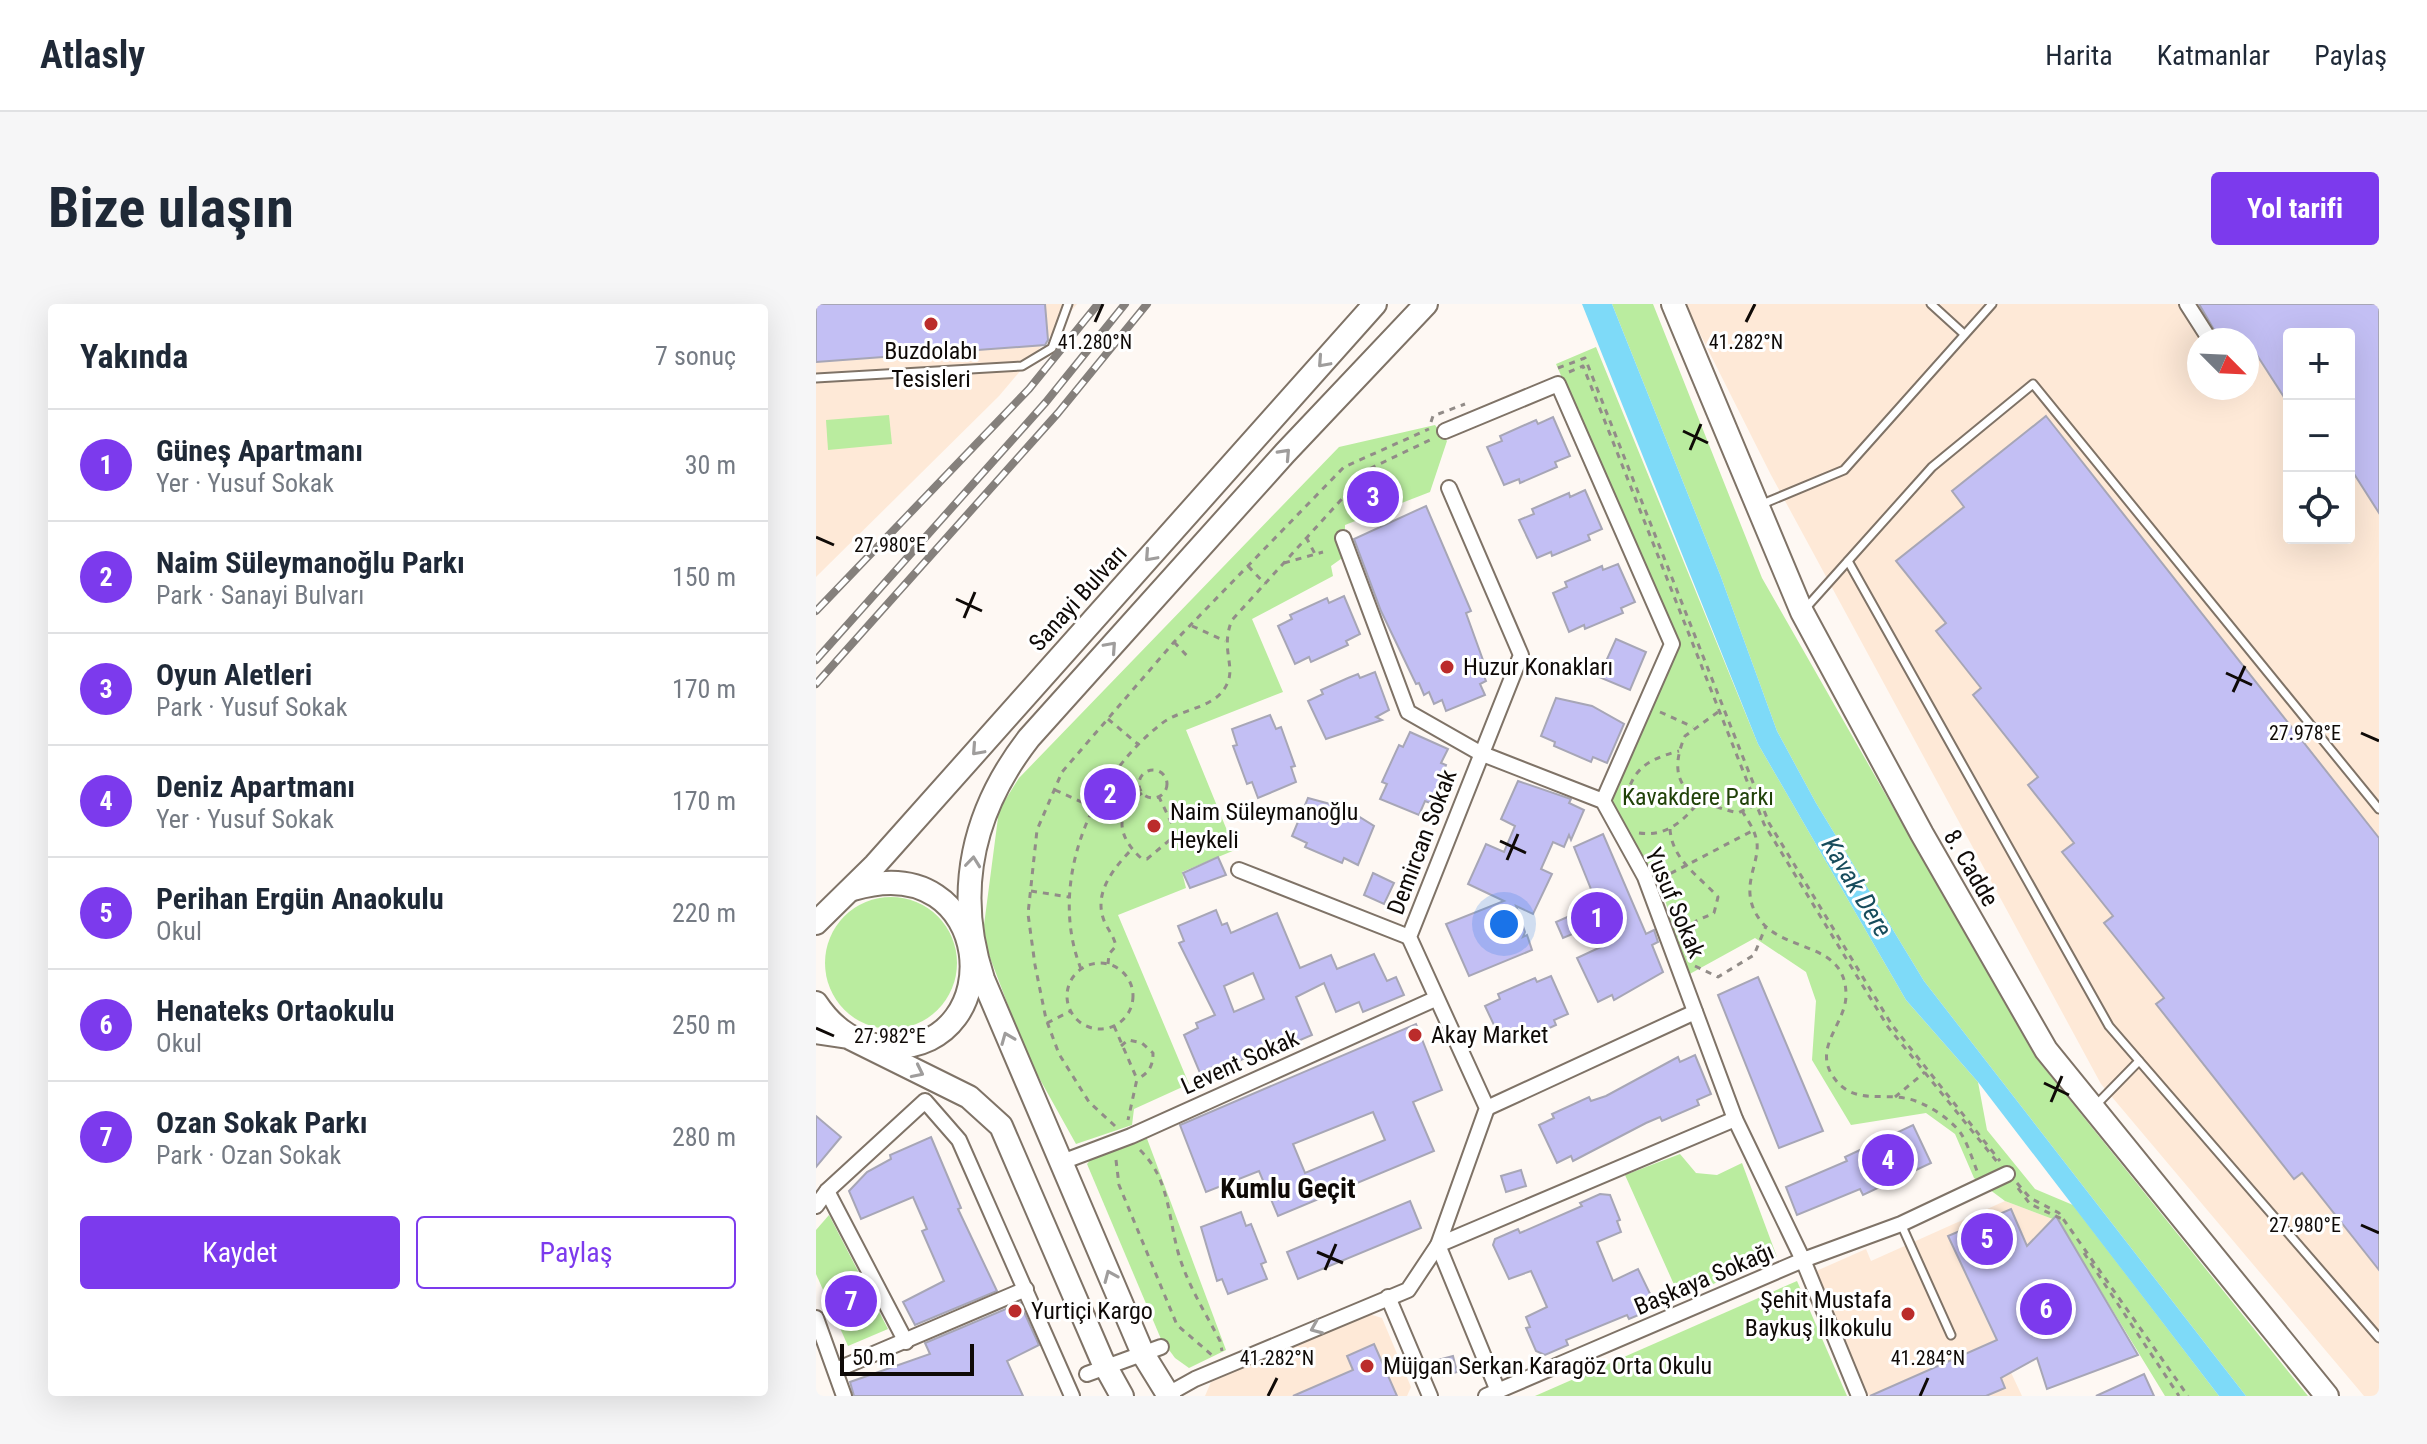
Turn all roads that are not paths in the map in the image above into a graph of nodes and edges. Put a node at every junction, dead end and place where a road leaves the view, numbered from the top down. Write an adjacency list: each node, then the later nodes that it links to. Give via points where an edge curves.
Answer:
1 (1375, 304): 21 (main road, Sanayi Bulvarı, one-way to 21, via 875,865)
2 (1426, 304): 23 (main road, one-way to 2, via 971,856 988,804 1010,763)
3 (1673, 304): 13 (main road, 8. Cadde)
4 (1931, 304): 9 (lane)
5 (2187, 304): 8 (street)
6 (1067, 305): 10 (lane, via 1052,348 1022,366)
7 (1987, 306): 9 (lane)
8 (2202, 328)
9 (1964, 334): 13 (lane, via 1844,470)
10 (816, 378)
11 (1441, 426): 18 (street, via 1558,384 1672,644)
12 (1449, 488): 17 (street, Demircan Sokak, via 1521,655)
13 (1757, 506): 16 (main road, 8. Cadde)
14 (1343, 538): 17 (street, via 1408,712)
15 (1848, 561): 16 (lane); 19 (lane, via 1932,467 2033,384); 29 (lane, via 2109,1026)
16 (1802, 612): 31 (main road, 8. Cadde, via 2046,1050)
17 (1480, 753): 18 (street); 22 (street, Demircan Sokak)
18 (1603, 801): 26 (street, Yusuf Sokak, via 1654,882)
19 (2379, 809)
20 (1239, 870): 22 (street)
21 (820, 919): 23 (main road, via 853,890 880,881 909,883 936,894 957,913)
22 (1409, 937): 24 (street, Demircan Sokak)
23 (970, 939): 28 (main road, via 974,968 953,1020 930,1038 903,1047 875,1047); 33 (main road, one-way to 23, via 1023,1078)
24 (1435, 999): 30 (street, Demircan Sokak); 33 (street, Levent Sokak)
25 (816, 1003): 28 (main road)
26 (1695, 1012): 30 (street); 32 (street, Yusuf Sokak)
27 (816, 1032): 28 (main road)
28 (848, 1037): 48 (main road, one-way to 48, via 969,1097 1001,1126)
29 (2139, 1061): 31 (lane); 44 (lane)
30 (1487, 1108): 38 (street)
31 (2093, 1108): 56 (main road, 8. Cadde)
32 (1735, 1119): 38 (street); 39 (street, Yusuf Sokak)
33 (1062, 1162): 46 (main road, one-way to 33)
34 (2006, 1170): 37 (street)
35 (827, 1191): 36 (street); 40 (street, via 925,1101 959,1140); 45 (street)
36 (816, 1206)
37 (1901, 1224): 39 (street); 43 (lane)
38 (1438, 1245): 41 (street, via 1408,1290); 49 (street)
39 (1803, 1260): 49 (street, Başkaya Sokağı); 55 (street, Başkaya Sokağı)
40 (1026, 1289): 45 (street); 52 (street)
41 (1388, 1297): 50 (street, one-way to 50); 54 (street)
42 (816, 1318): 47 (street)
43 (1951, 1335)
44 (2379, 1338)
45 (906, 1342): 47 (street)
46 (1152, 1350): 48 (street); 50 (main road)
47 (836, 1370): 51 (street)
48 (1096, 1371): 53 (main road)
49 (1492, 1394)
50 (1169, 1395)
51 (844, 1396)
52 (1072, 1396)
53 (1122, 1396)
54 (1430, 1396)
55 (1859, 1396)
56 (2327, 1396)

